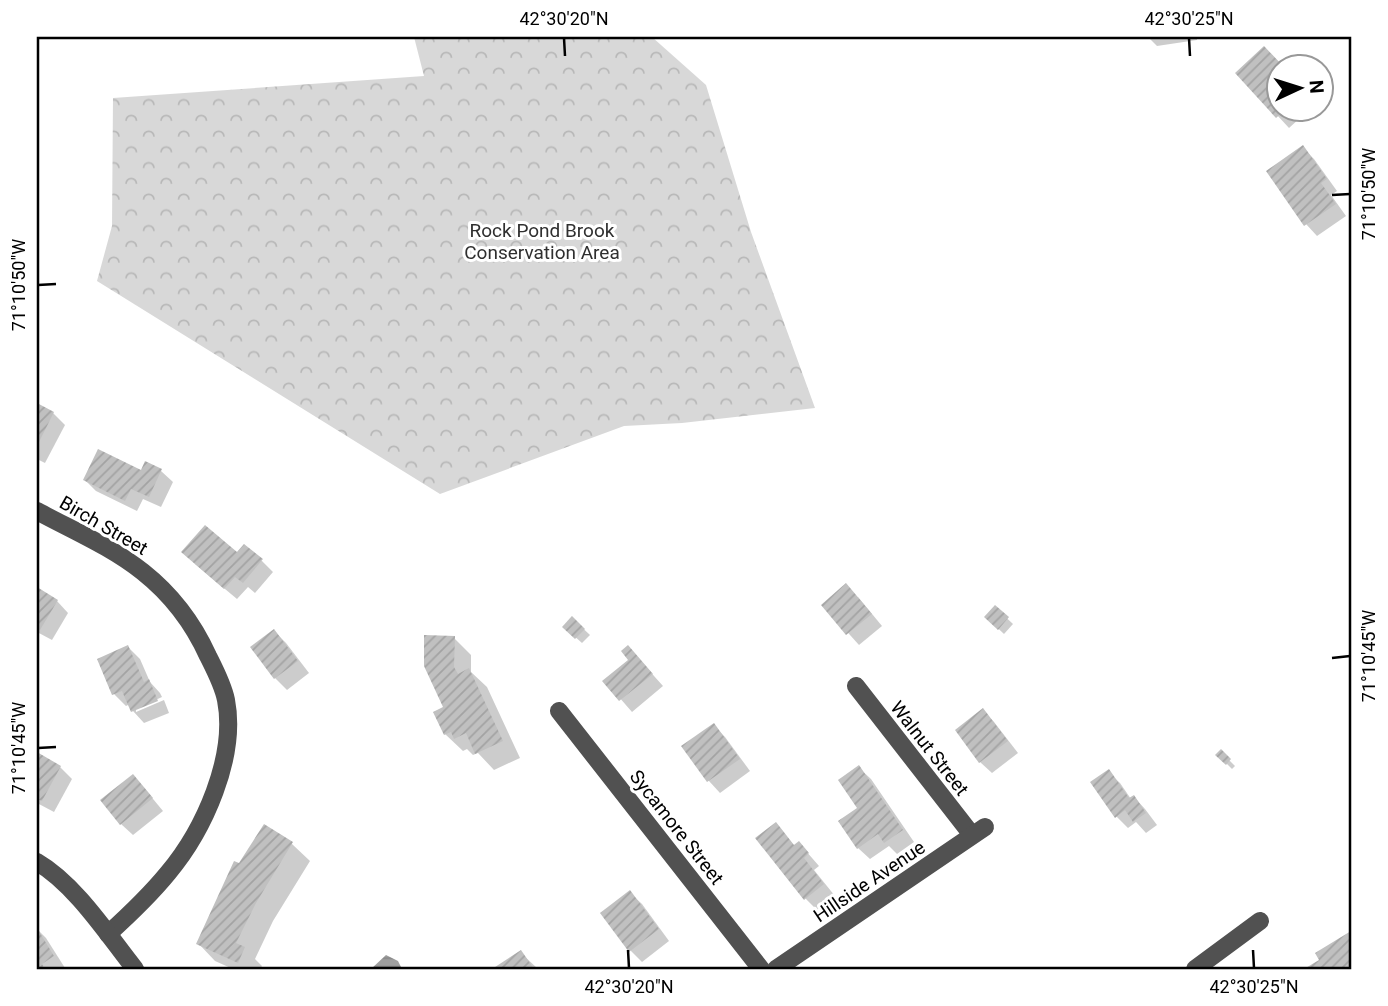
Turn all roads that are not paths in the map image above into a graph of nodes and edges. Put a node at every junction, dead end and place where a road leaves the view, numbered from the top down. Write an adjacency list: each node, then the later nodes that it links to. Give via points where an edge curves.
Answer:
1 (37, 512): 7 (street, Birch Street, via 119,556 165,592 201,642 226,701 224,758 200,824 170,871)
2 (856, 686): 4 (street, Walnut Street)
3 (559, 711): 9 (street, Sycamore Street)
4 (979, 831): 10 (street, Hillside Avenue)
5 (37, 862): 7 (street, via 72,892)
6 (1260, 921): 11 (street)
7 (108, 934): 8 (street)
8 (135, 969)
9 (761, 969)
10 (776, 969)
11 (1195, 969)

